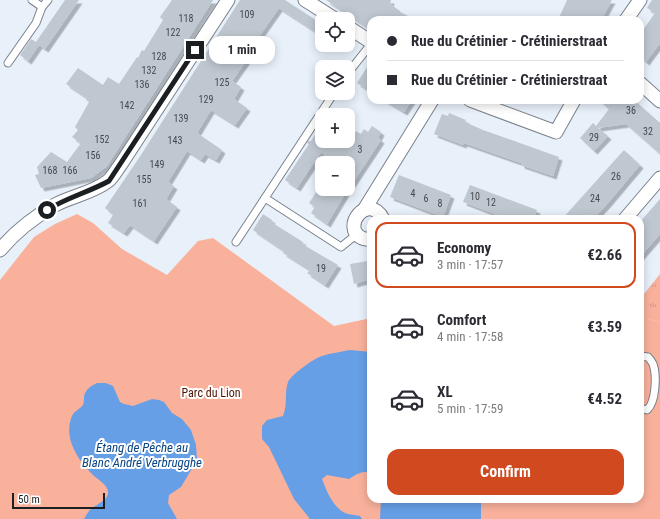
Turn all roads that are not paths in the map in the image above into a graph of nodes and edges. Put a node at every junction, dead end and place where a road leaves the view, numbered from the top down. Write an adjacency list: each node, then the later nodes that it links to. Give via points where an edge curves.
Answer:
1 (32, 0): 6 (lane)
2 (48, 0): 6 (lane)
3 (228, 0): 28 (street, via 109,181 56,204 38,215 10,238)
4 (305, 0): 7 (street)
5 (640, 0): 8 (street)
6 (42, 7): 12 (lane, via 36,23)
7 (324, 12)
8 (629, 16)
9 (355, 32): 10 (street)
10 (367, 40)
11 (367, 48): 13 (lane)
12 (8, 63)
13 (355, 64)
14 (644, 87): 16 (street)
15 (329, 100): 21 (lane)
16 (660, 101)
17 (430, 104): 22 (street)
18 (481, 104): 19 (street, via 556,132)
19 (572, 104)
20 (660, 178): 24 (street)
21 (265, 198): 25 (lane, via 341,247); 27 (lane)
22 (364, 210): 23 (street, via 374,210); 25 (street, via 357,214 353,224)
23 (381, 215)
24 (628, 215)
25 (356, 234): 26 (street)
26 (367, 240)
27 (236, 242)
28 (0, 250)
29 (644, 356): 30 (lane, via 648,357 653,364 655,379 650,407)
30 (644, 409)

